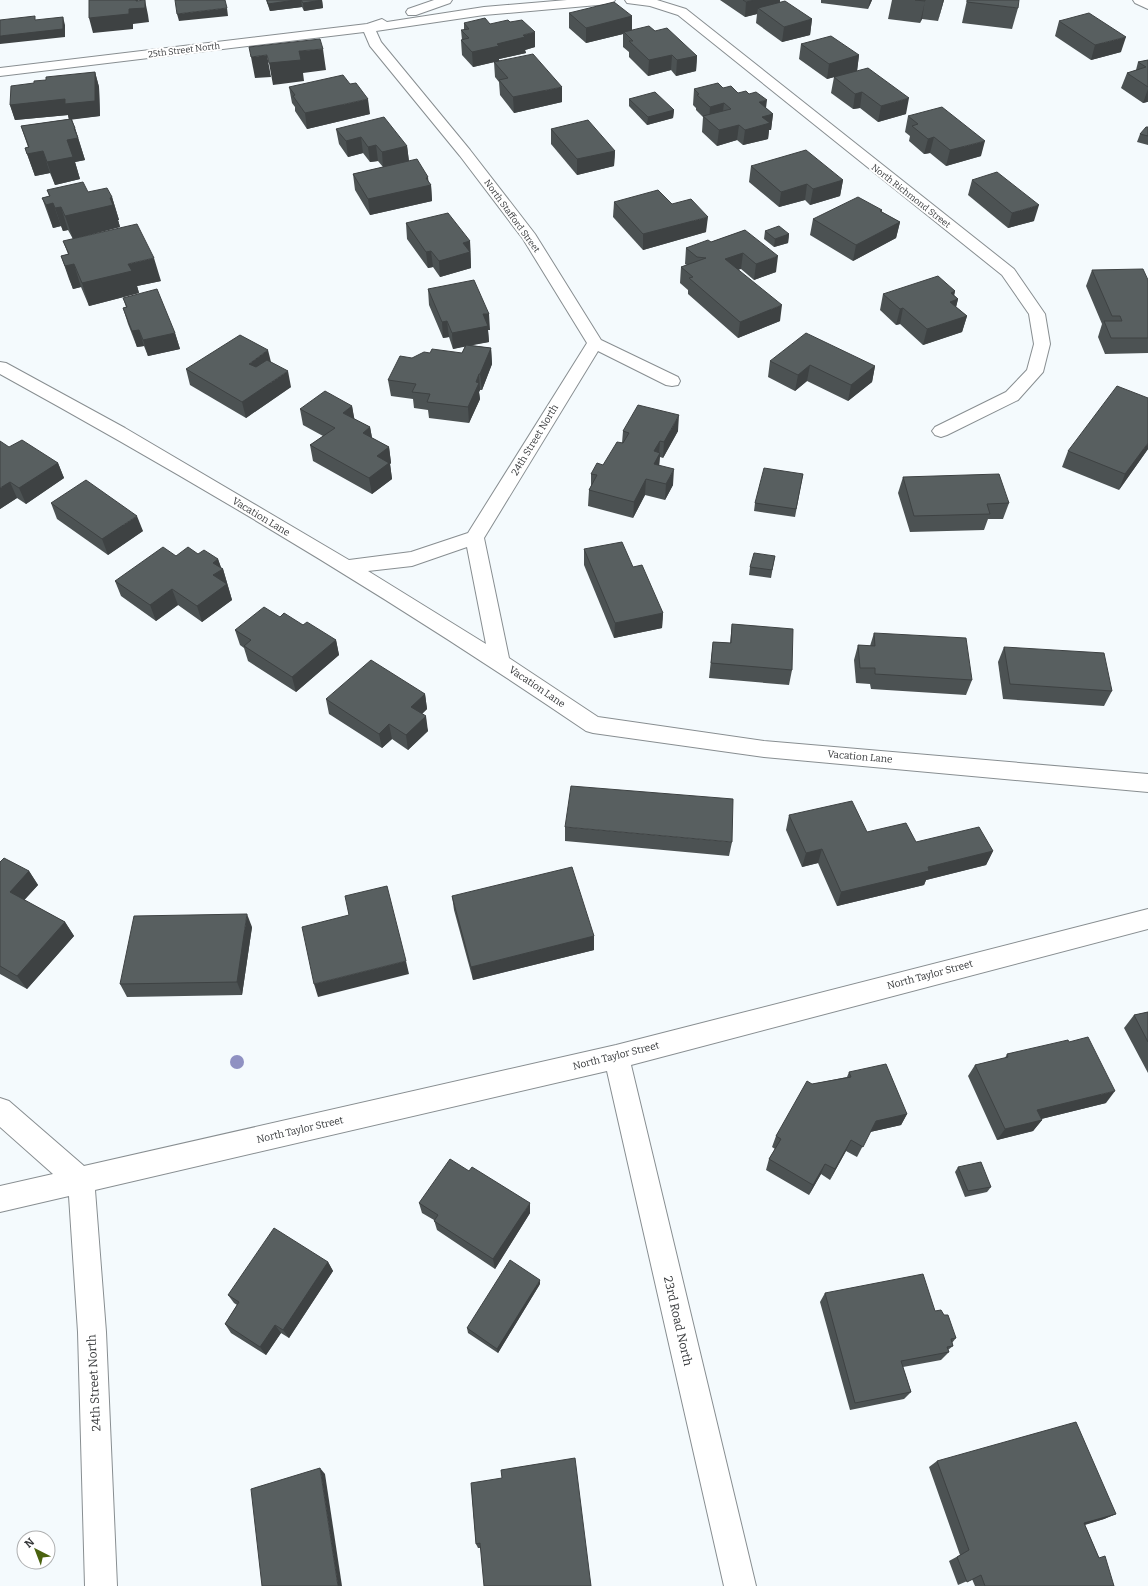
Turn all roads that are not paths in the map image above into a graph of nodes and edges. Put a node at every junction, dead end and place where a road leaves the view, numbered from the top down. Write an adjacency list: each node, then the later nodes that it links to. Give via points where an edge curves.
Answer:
1 (446, 0): 6 (street, 25th Street North)
2 (609, 0): 6 (street, 25th Street North, via 484,11)
3 (631, 0): 11 (street, North Richmond Street, via 651,2 682,12 1008,272 1037,314 1042,344 1035,372 1012,396)
4 (1139, 0): 5 (street)
5 (1148, 5)
6 (369, 28): 7 (street, 25th Street North); 8 (street, North Stafford Street, via 375,43 530,237)
7 (0, 72)
8 (594, 343): 10 (street); 12 (street, 24th Street North)
9 (0, 367): 13 (street, Vacation Lane, via 119,432)
10 (672, 381)
11 (941, 431)
12 (475, 538): 13 (street, via 412,559); 14 (street)
13 (346, 567): 14 (street, Vacation Lane)
14 (500, 662): 15 (street, Vacation Lane, via 593,724 764,749)
15 (1148, 783)
16 (1148, 919): 17 (street, North Taylor Street)
17 (616, 1057): 19 (street, North Taylor Street); 22 (street, 23rd Road North)
18 (0, 1110): 19 (street)
19 (81, 1181): 20 (street, North Taylor Street); 21 (street, 24th Street North, via 88,1257 98,1452)
20 (0, 1199)
21 (101, 1586)
22 (740, 1586)

